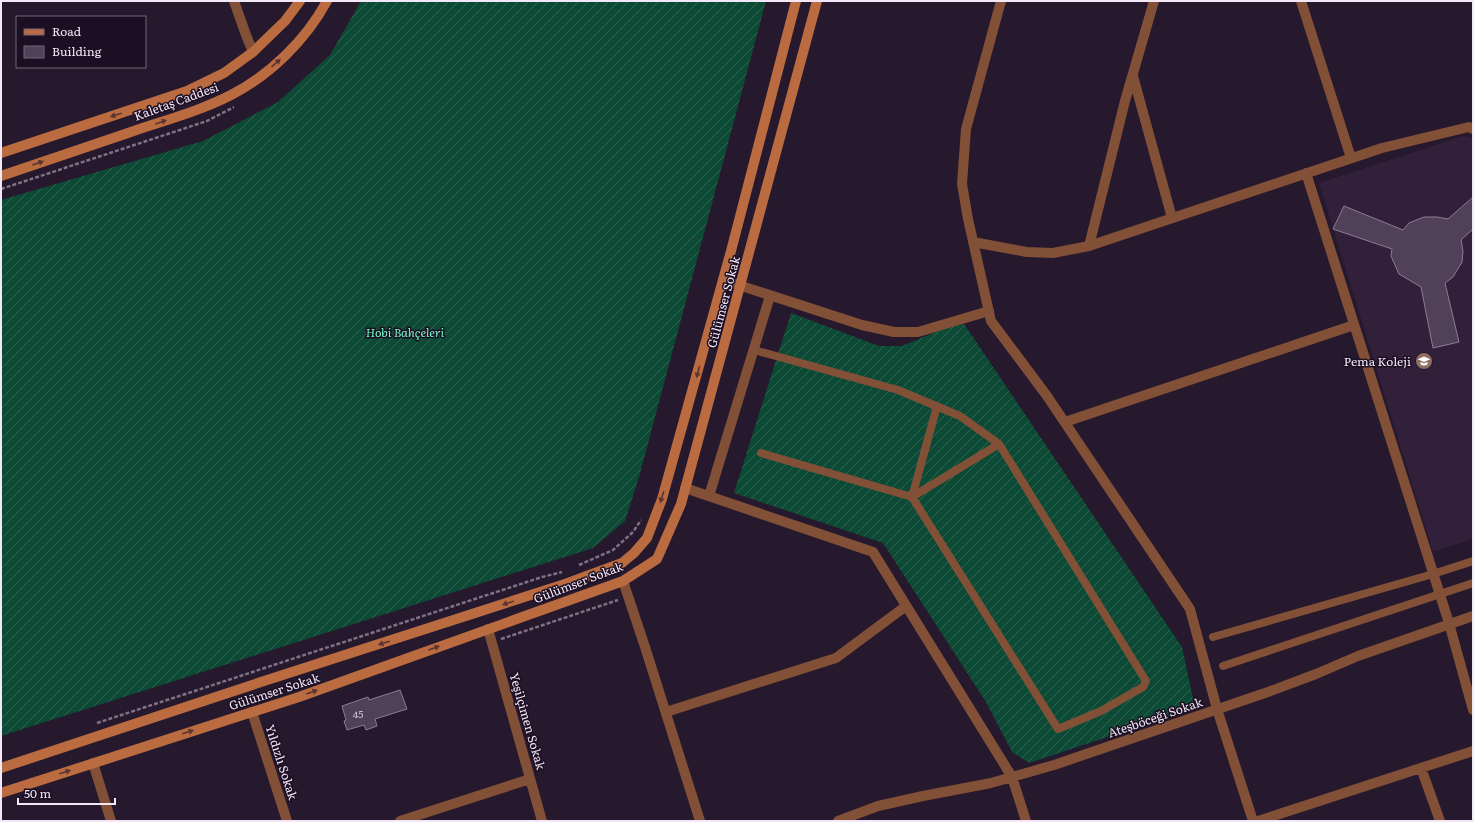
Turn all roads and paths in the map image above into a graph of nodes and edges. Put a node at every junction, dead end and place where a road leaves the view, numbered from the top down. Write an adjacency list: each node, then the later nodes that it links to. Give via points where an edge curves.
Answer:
1 (234, 1): 9 (street)
2 (300, 1): 9 (street, Kaletaş Caddesi, via 285,21)
3 (327, 1): 15 (street, Kaletaş Caddesi, one-way to 3, via 194,111 230,95 256,80 278,62 306,34 318,19)
4 (796, 1): 19 (street)
5 (817, 1): 20 (street, Gülümser Sokak)
6 (1001, 1): 17 (street, via 966,129 962,184)
7 (1154, 1): 10 (street)
8 (1301, 1): 13 (street)
9 (253, 52): 12 (street, Kaletaş Caddesi, one-way to 12, via 224,73 187,92)
10 (1132, 75): 16 (street); 18 (street)
11 (1473, 129): 13 (street, via 1469,127 1452,131)
12 (1, 153)
13 (1351, 158): 14 (street)
14 (1306, 173): 16 (street); 23 (street)
15 (1, 176)
16 (1172, 218): 18 (street)
17 (973, 242): 18 (street, via 1027,252 1054,253); 22 (street)
18 (1089, 246)
19 (723, 280): 20 (street); 55 (street, one-way to 55, via 662,499 647,538 622,562 550,589)
20 (740, 286): 21 (street); 29 (street, Gülümser Sokak)
21 (770, 296): 22 (street, via 862,325 894,332 918,332); 24 (street)
22 (989, 311): 26 (street, via 991,321)
23 (1354, 326): 26 (street); 36 (street)
24 (754, 350): 25 (lane, via 898,390); 30 (street)
25 (937, 406): 27 (lane, via 960,416); 31 (lane)
26 (1065, 422): 48 (street, via 1190,608)
27 (999, 444): 31 (lane); 31 (lane, via 1146,681 1143,687 1101,711 1058,729)
28 (761, 453): 31 (lane)
29 (686, 488): 30 (street); 37 (street, Gülümser Sokak, via 657,559)
30 (709, 496): 41 (street, via 873,552)
31 (912, 497)
32 (644, 515): 34 (path, via 633,532 613,550)
33 (1473, 561): 36 (lane)
34 (574, 568)
35 (568, 570): 52 (path)
36 (1433, 574): 40 (street); 45 (lane)
37 (623, 581): 39 (street); 44 (street, Gülümser Sokak)
38 (1473, 583): 40 (lane)
39 (627, 594): 46 (path, via 616,601); 51 (street)
40 (1440, 594): 43 (street); 47 (lane)
41 (906, 606): 51 (street, via 836,658); 57 (street)
42 (1473, 616): 43 (street, Ateşböceği Sokak)
43 (1448, 623): 48 (street, Ateşböceği Sokak); 49 (street)
44 (488, 629): 46 (street, Yeşilçimen Sokak); 50 (street, Gülümser Sokak, one-way to 44)
45 (1213, 637)
46 (492, 642): 58 (street, Yeşilçimen Sokak)
47 (1223, 666)
48 (1217, 709): 57 (street, Ateşböceği Sokak); 67 (street)
49 (1473, 710)
50 (252, 712): 54 (street, Gülümser Sokak, one-way to 50); 61 (street, Yıldızlı Sokak)
51 (666, 712): 64 (street)
52 (90, 725)
53 (1473, 751): 56 (street)
54 (93, 763): 59 (street, Gülümser Sokak, one-way to 54); 60 (street)
55 (1, 768)
56 (1421, 768): 68 (street); 69 (street)
57 (1012, 777): 65 (street, Ateşböceği Sokak, via 878,806); 66 (street)
58 (530, 779): 62 (street); 63 (street, Yeşilçimen Sokak)
59 (1, 793)
60 (111, 821)
61 (287, 821)
62 (400, 821)
63 (542, 821)
64 (700, 821)
65 (838, 821)
66 (1026, 821)
67 (1252, 821)
68 (1258, 821)
69 (1440, 821)

